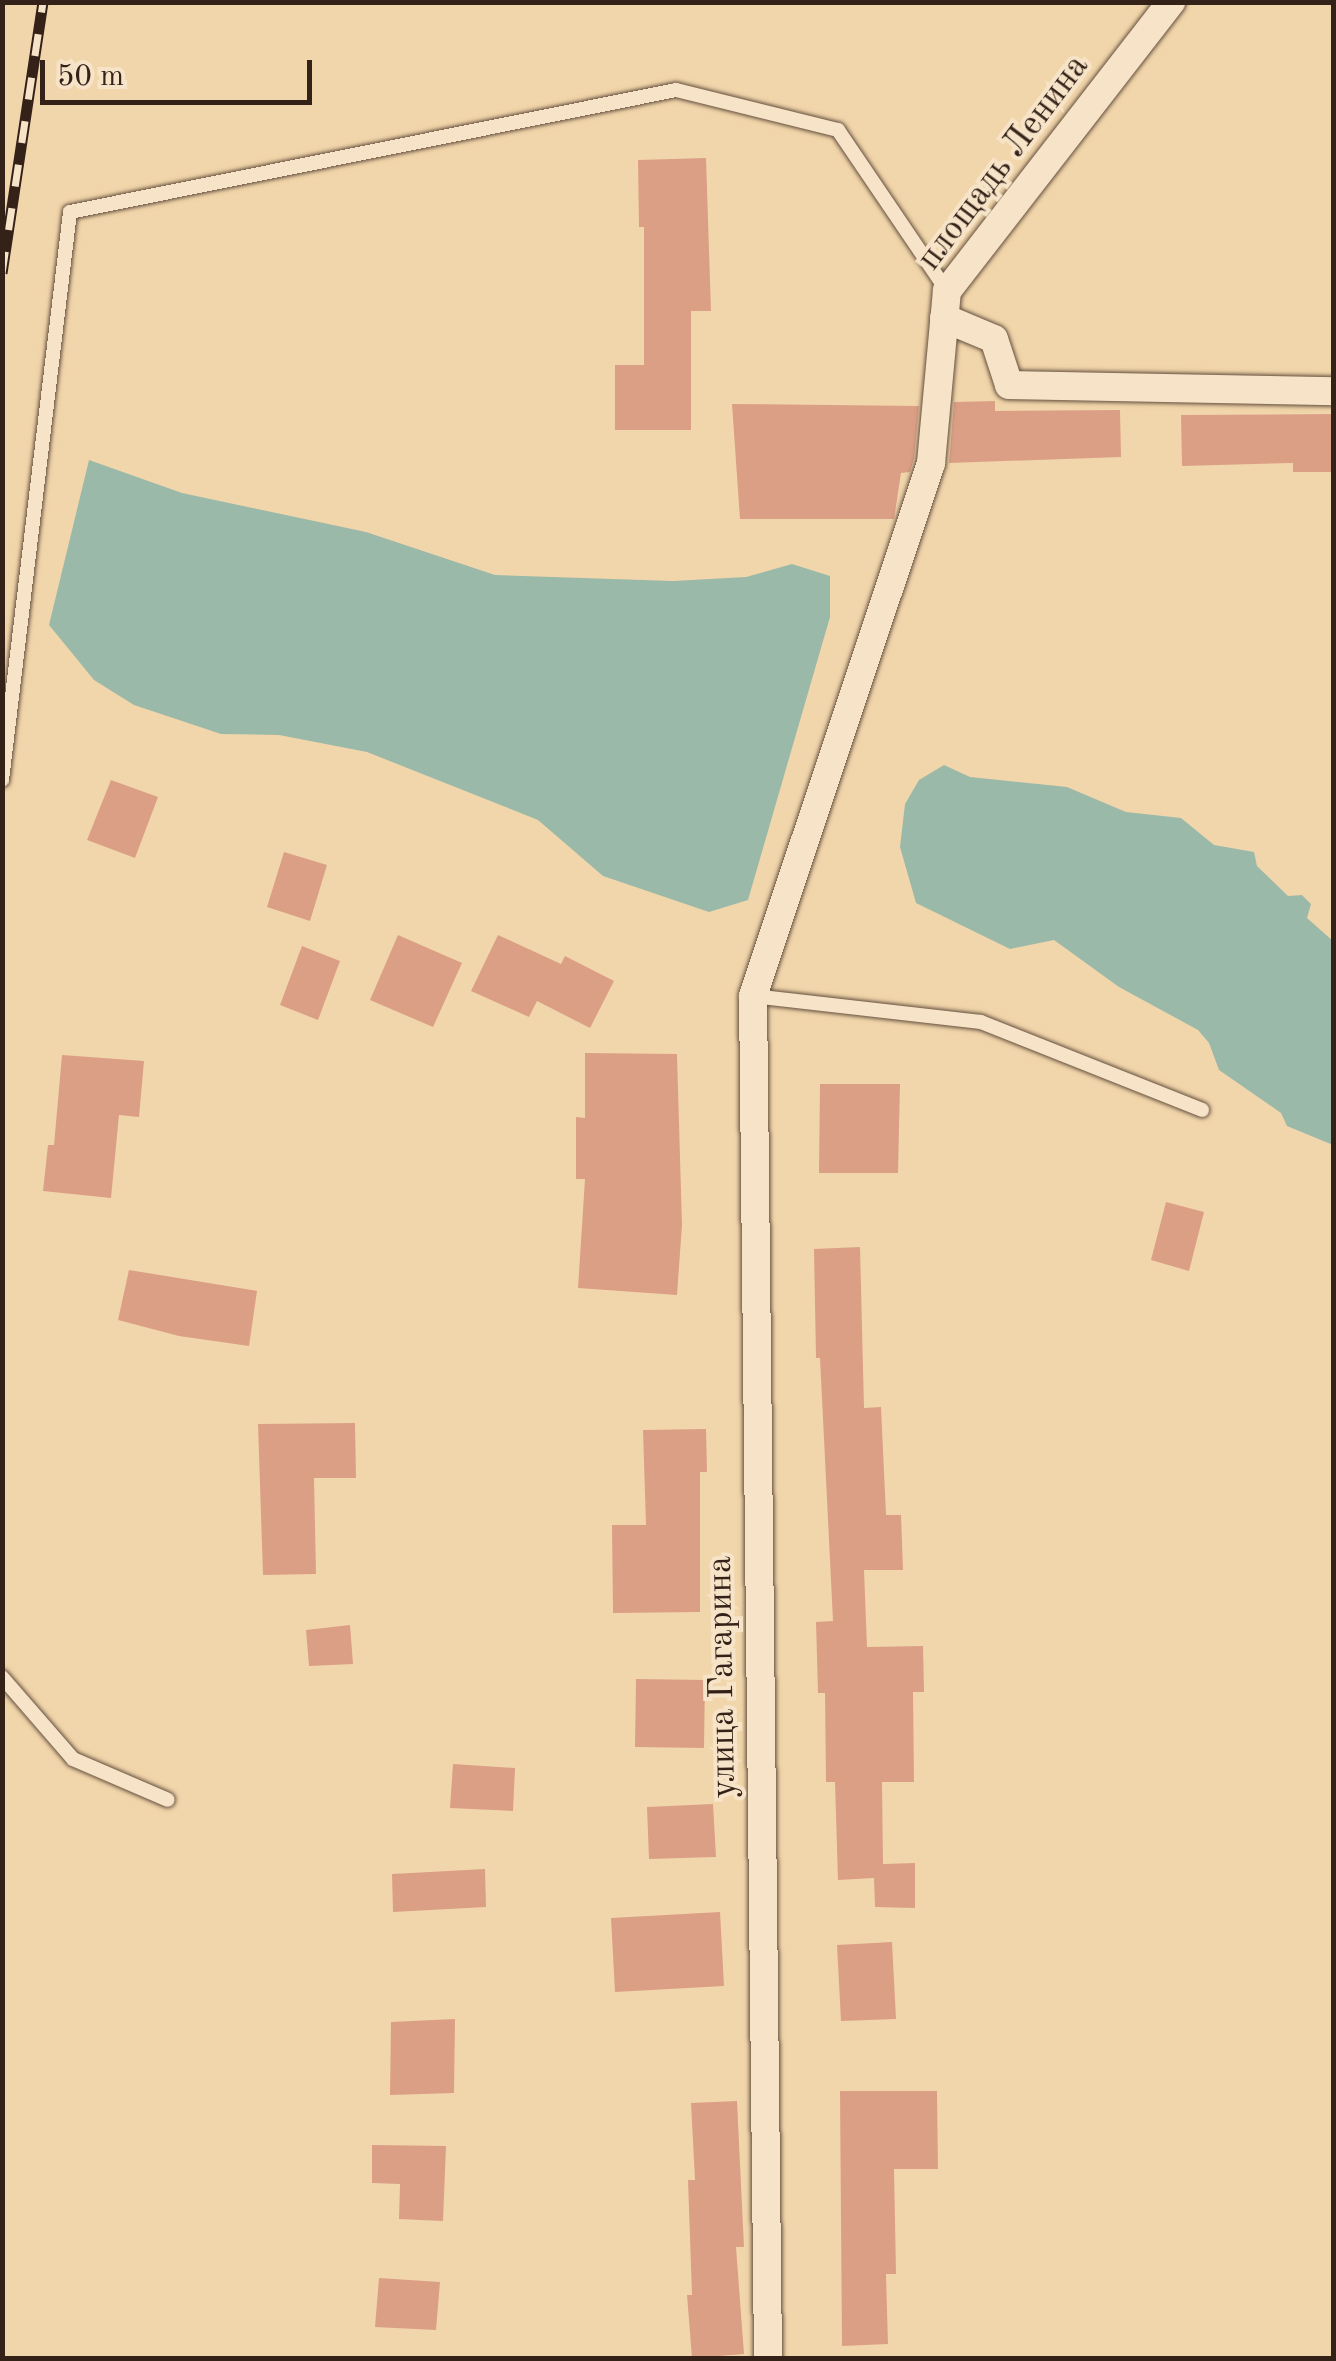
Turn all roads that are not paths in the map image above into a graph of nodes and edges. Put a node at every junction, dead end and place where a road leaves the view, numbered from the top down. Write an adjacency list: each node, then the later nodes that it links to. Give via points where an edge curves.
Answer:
1 (1171, 2): 2 (street, площадь Ленина)
2 (946, 305): 3 (street, площадь Ленина, via 994,339 1009,385); 4 (lane, via 838,130 676,90 70,212); 5 (street, улица Гагарина, via 930,462)
3 (1334, 392)
4 (2, 780)
5 (754, 996): 6 (lane, via 981,1022); 9 (street, улица Гагарина)
6 (1202, 1110)
7 (2, 1677): 8 (lane, via 73,1759)
8 (168, 1800)
9 (768, 2358)

